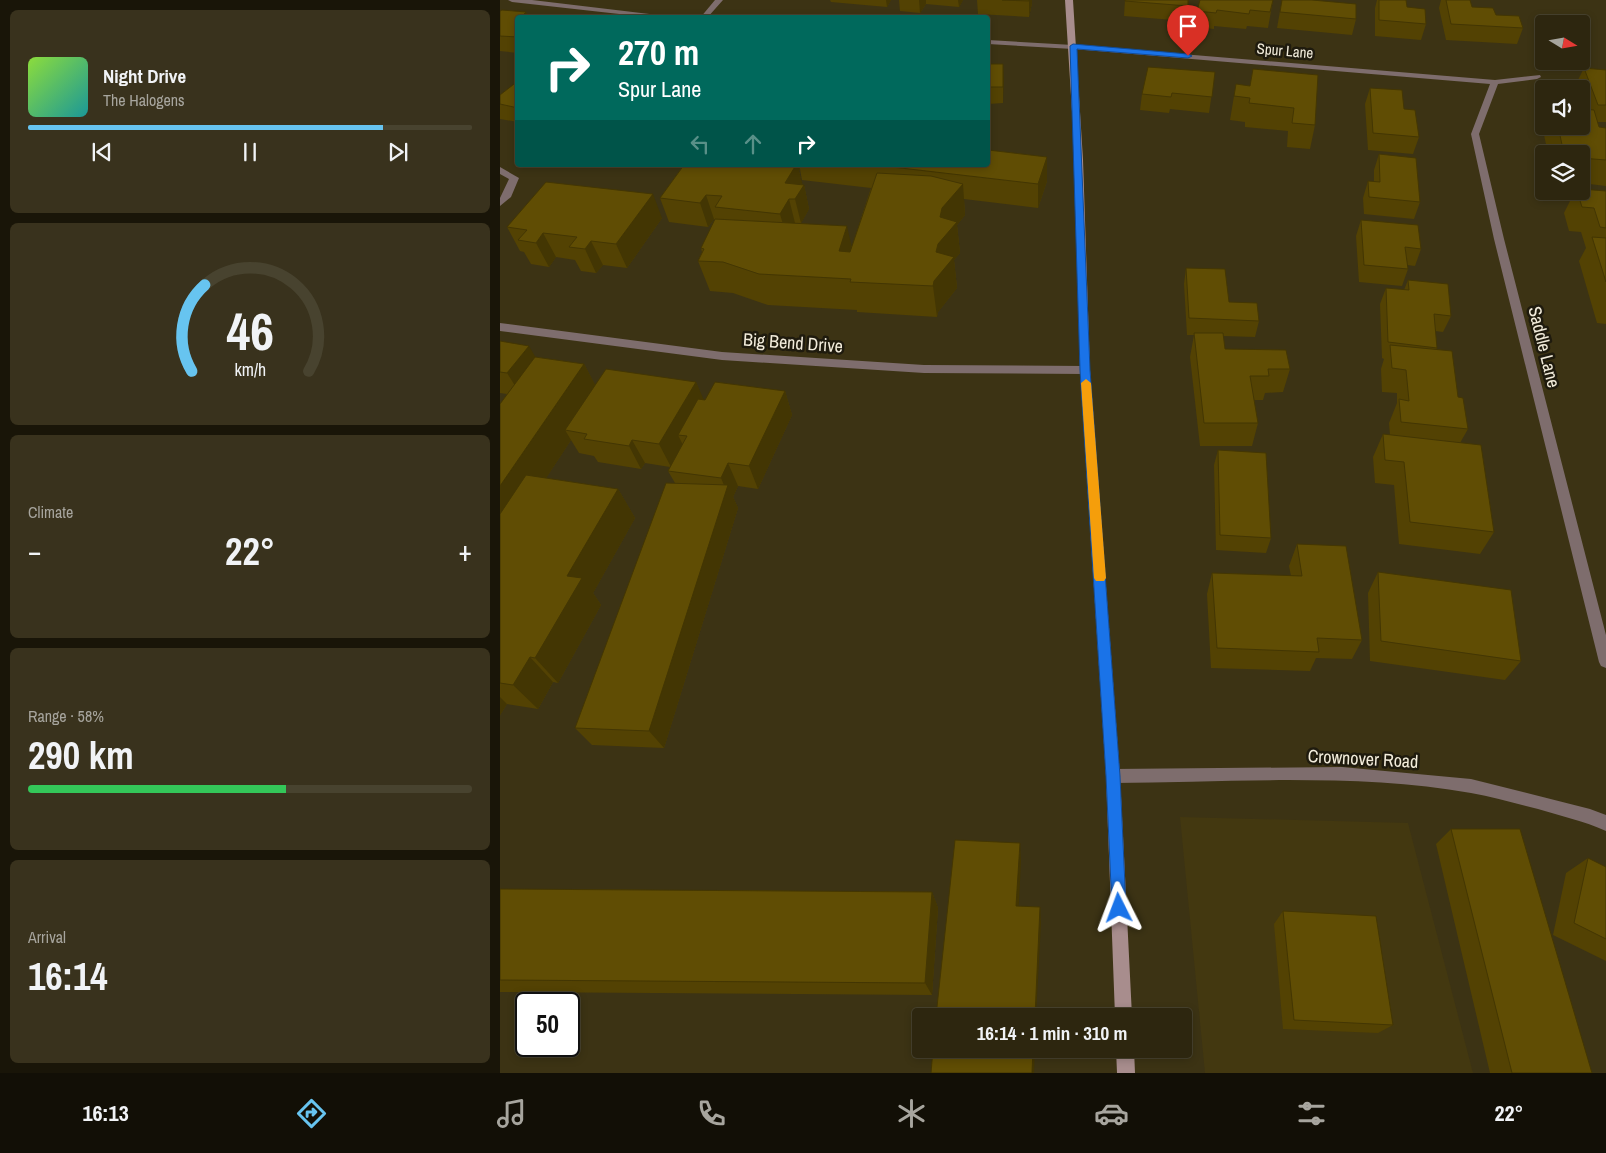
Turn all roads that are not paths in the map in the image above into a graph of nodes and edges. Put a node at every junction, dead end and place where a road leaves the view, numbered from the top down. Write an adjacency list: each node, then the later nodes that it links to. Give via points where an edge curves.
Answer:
1 (512, 0): 4 (street)
2 (720, 0): 5 (street)
3 (1069, 0): 7 (main road)
4 (652, 15)
5 (706, 15)
6 (990, 42): 7 (street, Spur Lane)
7 (1073, 46): 9 (street, Spur Lane); 13 (main road)
8 (1537, 77): 9 (street)
9 (1495, 82): 14 (street, Saddle Lane, via 1475,134)
10 (500, 170): 11 (street, via 514,178)
11 (500, 204)
12 (500, 327): 13 (street, Big Bend Drive, via 722,356 924,369)
13 (1085, 370): 15 (main road)
14 (1606, 662)
15 (1113, 776): 16 (street, Crownover Road, via 1342,774 1417,780 1471,786 1511,795); 17 (main road)
16 (1606, 823)
17 (1124, 1008)
18 (1125, 1058): 19 (main road)
19 (1126, 1073)

